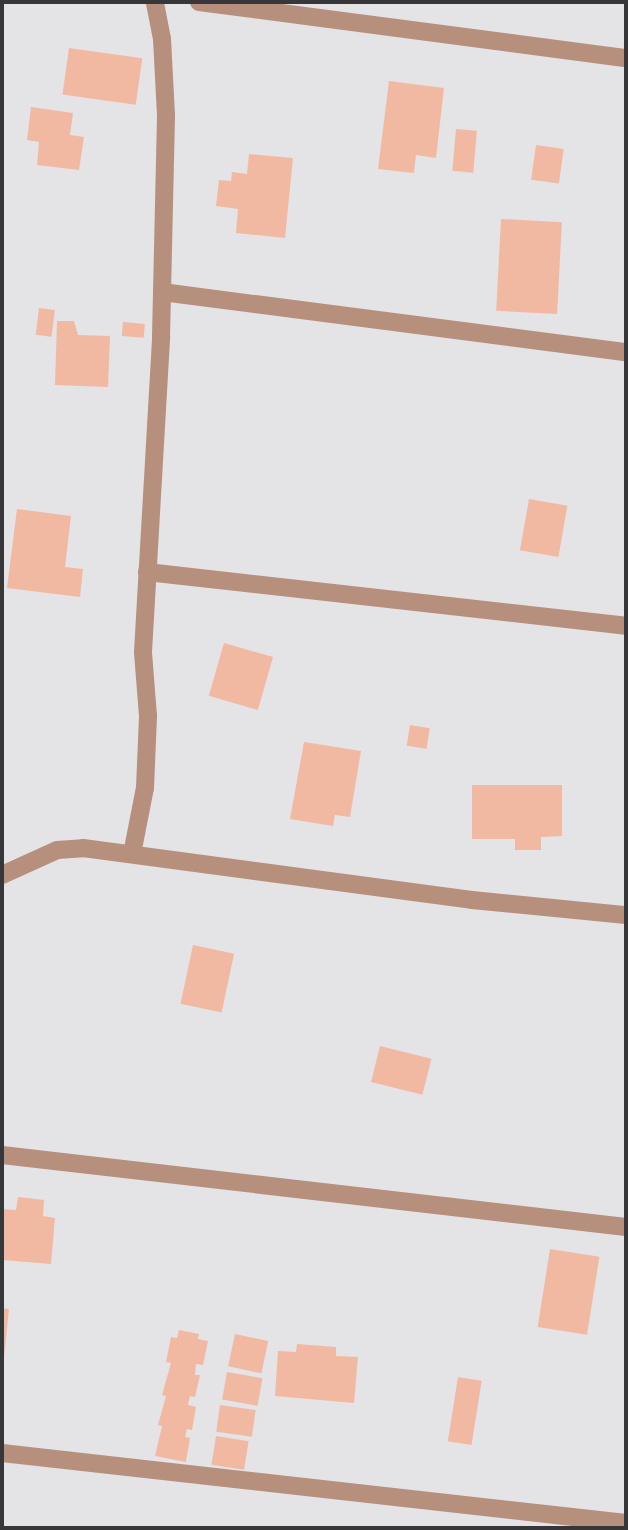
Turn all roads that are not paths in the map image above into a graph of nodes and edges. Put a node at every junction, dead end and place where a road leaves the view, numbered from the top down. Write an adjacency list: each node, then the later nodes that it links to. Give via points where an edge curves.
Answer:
1 (155, 2): 4 (street, via 166,115)
2 (199, 2): 3 (street)
3 (626, 58)
4 (162, 292): 5 (street); 6 (street)
5 (626, 352)
6 (147, 572): 7 (street); 8 (street, via 145,788)
7 (626, 626)
8 (132, 854): 9 (street, via 57,850); 10 (street, via 472,900)
9 (2, 876)
10 (626, 915)
11 (2, 1155): 12 (street)
12 (626, 1227)
13 (2, 1453): 14 (street)
14 (618, 1524)

